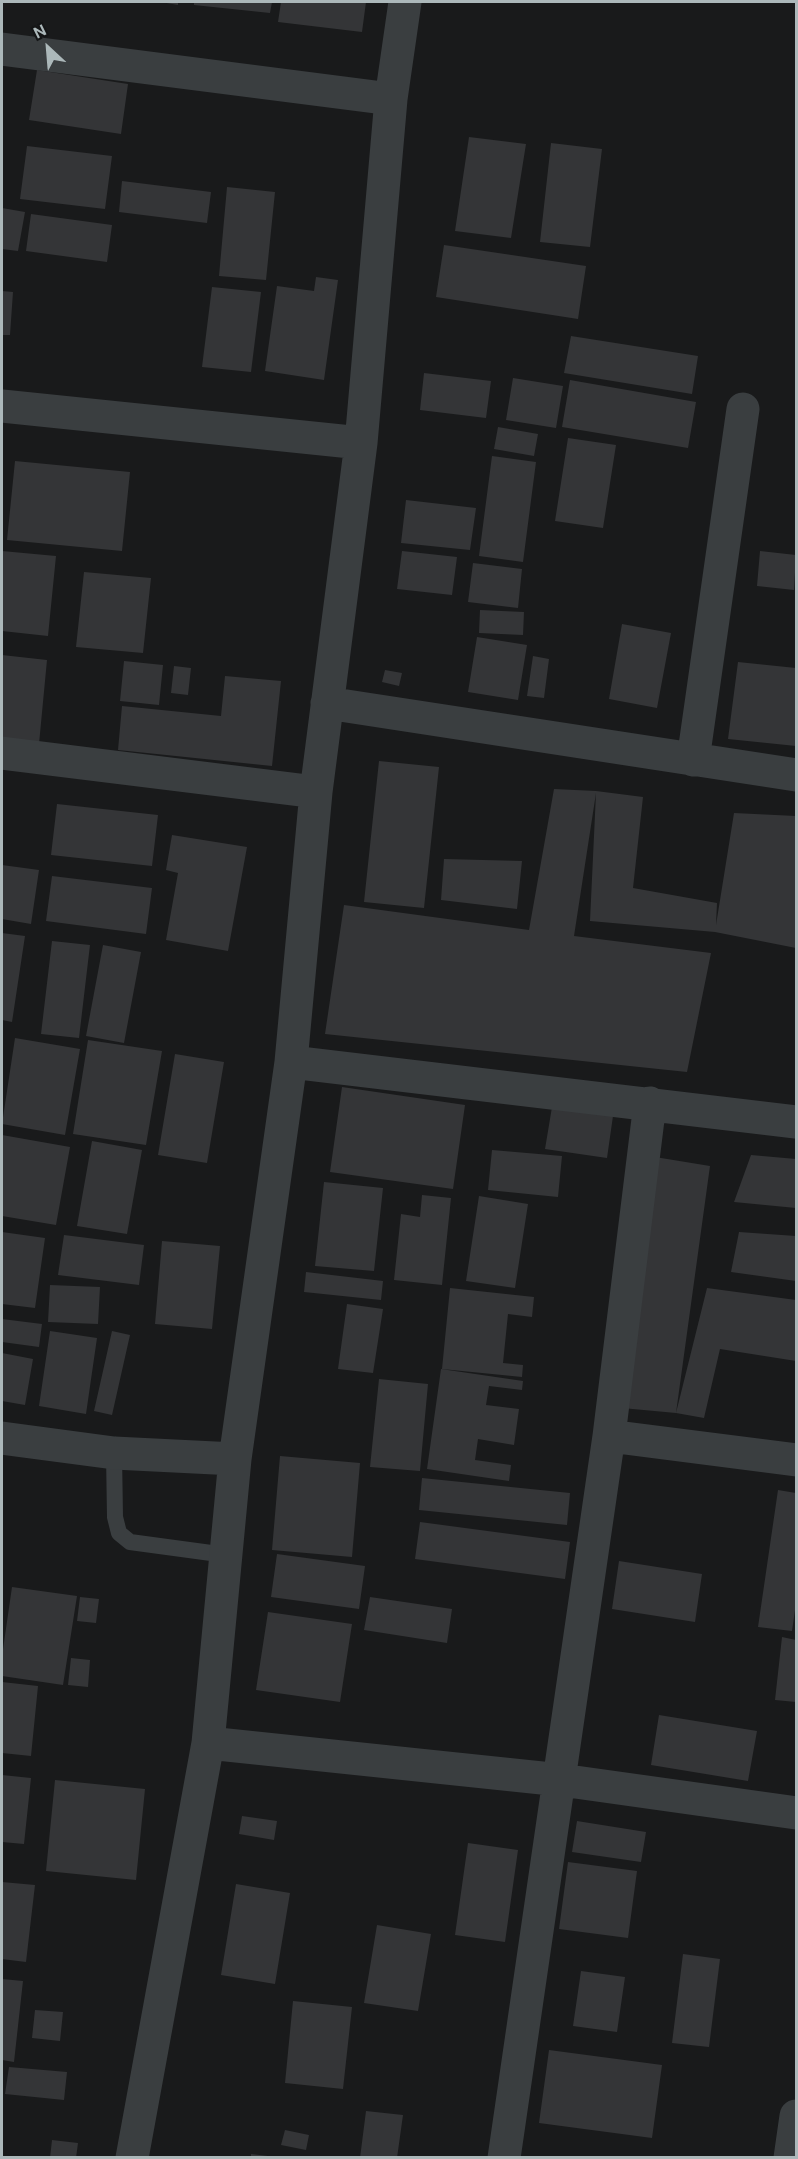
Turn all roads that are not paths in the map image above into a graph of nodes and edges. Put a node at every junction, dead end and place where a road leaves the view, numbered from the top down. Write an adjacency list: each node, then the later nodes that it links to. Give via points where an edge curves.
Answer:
1 (405, 2): 3 (street)
2 (2, 49): 3 (street)
3 (392, 99): 6 (street)
4 (2, 406): 6 (street)
5 (743, 409): 9 (street)
6 (361, 443): 7 (street)
7 (327, 703): 9 (street); 11 (street)
8 (2, 753): 11 (street)
9 (693, 760): 10 (street)
10 (796, 775)
11 (316, 792): 12 (street)
12 (291, 1062): 13 (street); 18 (street)
13 (650, 1103): 14 (street); 15 (street)
14 (796, 1122)
15 (609, 1436): 19 (street); 22 (street)
16 (2, 1438): 17 (street)
17 (114, 1453): 18 (street); 20 (lane, via 119,1533 130,1542)
18 (235, 1459): 20 (street)
19 (796, 1460)
20 (226, 1555): 21 (street)
21 (208, 1743): 22 (street); 25 (street)
22 (561, 1780): 23 (street); 26 (street)
23 (796, 1813)
24 (796, 2116): 27 (street)
25 (132, 2157)
26 (504, 2157)
27 (790, 2157)

